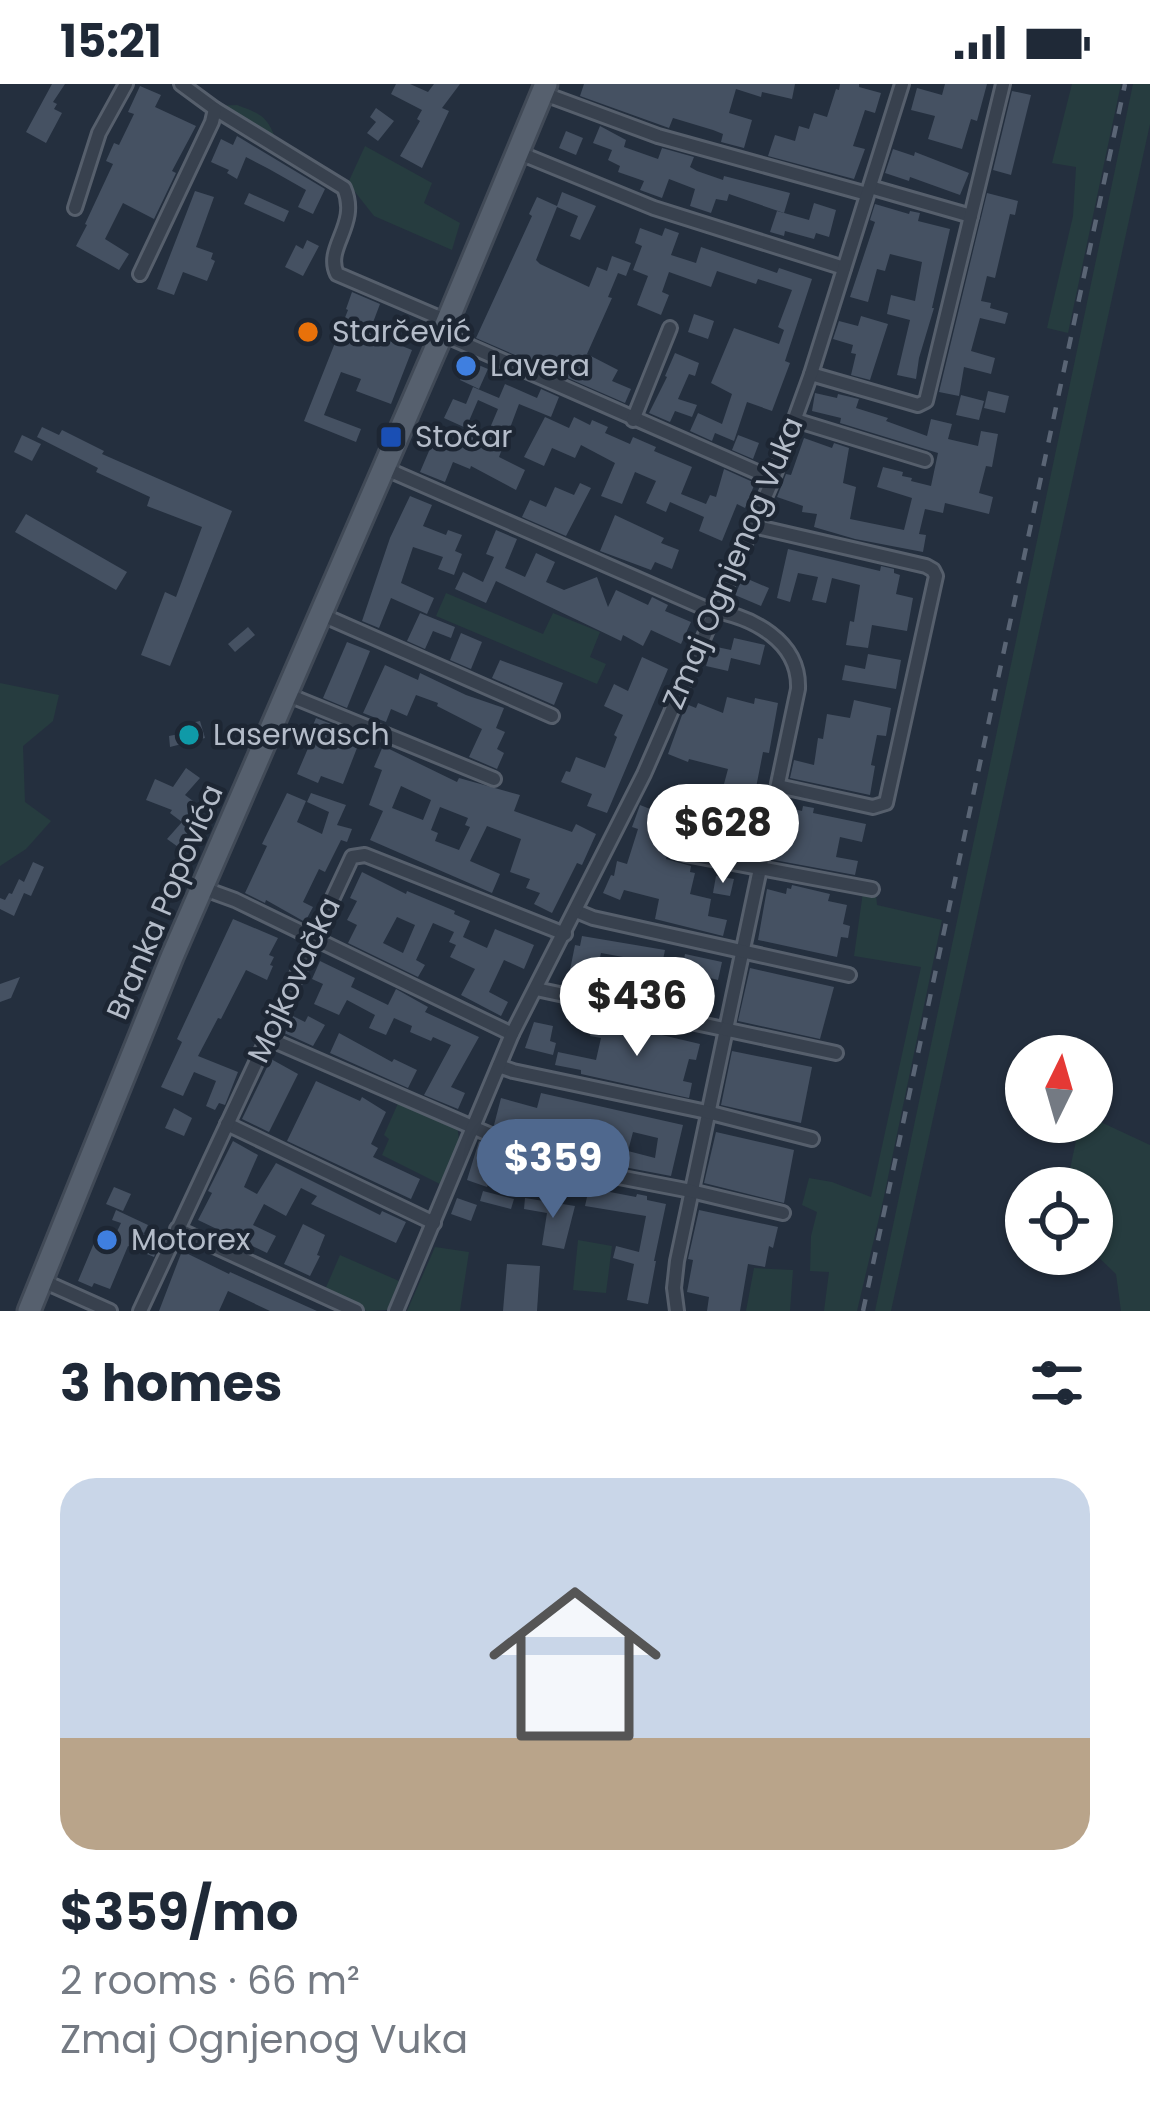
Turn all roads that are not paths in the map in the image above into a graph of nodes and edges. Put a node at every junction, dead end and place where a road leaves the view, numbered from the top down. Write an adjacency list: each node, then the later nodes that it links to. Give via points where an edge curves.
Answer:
1 (126, 84): 10 (street, via 99,133)
2 (181, 84): 6 (street)
3 (902, 84): 9 (street, Zmaj Ognjenog Vuka)
4 (1003, 84): 11 (street)
5 (544, 89): 8 (main road, Branka Popovića); 9 (street, via 658,136)
6 (205, 91): 7 (street)
7 (215, 109): 13 (street); 14 (street, via 344,188 350,210 333,261 337,274)
8 (517, 152): 12 (street, via 654,208); 14 (main road, Branka Popovića)
9 (868, 190): 11 (street); 12 (street, Zmaj Ognjenog Vuka)
10 (75, 208)
11 (971, 216): 16 (street, via 924,404)
12 (844, 268): 16 (street, Zmaj Ognjenog Vuka)
13 (140, 274)
14 (445, 328): 17 (street); 20 (main road, Branka Popovića)
15 (670, 328): 17 (street)
16 (811, 374): 18 (street, Zmaj Ognjenog Vuka)
17 (633, 420): 21 (street)
18 (794, 420): 19 (street); 21 (street, Zmaj Ognjenog Vuka)
19 (925, 460)
20 (384, 468): 23 (street); 24 (main road, Branka Popovića)
21 (773, 479): 22 (street, Zmaj Ognjenog Vuka)
22 (753, 526): 23 (street, Zmaj Ognjenog Vuka); 28 (street, via 926,566 936,576 886,803)
23 (717, 611): 28 (street, via 766,630 794,661 798,689); 33 (street, Zmaj Ognjenog Vuka)
24 (320, 614): 25 (main road, Branka Popovića); 26 (street)
25 (286, 694): 27 (street); 31 (main road, Branka Popovića)
26 (552, 716)
27 (494, 779)
28 (778, 786): 30 (street)
29 (685, 854): 30 (street)
30 (760, 870): 32 (street); 36 (street)
31 (202, 888): 35 (street); 52 (main road, Branka Popovića)
32 (872, 890)
33 (576, 911): 34 (street, Zmaj Ognjenog Vuka); 36 (street)
34 (565, 934): 35 (street, Mojkovačka, via 356,854); 38 (street, Zmaj Ognjenog Vuka)
35 (313, 938): 40 (street); 41 (street, Mojkovačka)
36 (743, 952): 37 (street); 39 (street)
37 (849, 975)
38 (536, 989): 39 (street); 40 (street, Zmaj Ognjenog Vuka)
39 (726, 1030): 42 (street); 44 (street)
40 (512, 1034): 43 (street, Zmaj Ognjenog Vuka)
41 (267, 1038): 45 (street, Mojkovačka); 46 (street)
42 (836, 1053)
43 (499, 1066): 44 (street); 46 (street, Zmaj Ognjenog Vuka)
44 (707, 1112): 47 (street); 48 (street)
45 (227, 1124): 50 (street); 51 (street, Mojkovačka)
46 (472, 1128): 48 (street, via 541,1162); 50 (street, Zmaj Ognjenog Vuka)
47 (812, 1139)
48 (691, 1191): 49 (street); 58 (street, via 674,1275)
49 (783, 1213)
50 (434, 1222): 57 (street, Zmaj Ognjenog Vuka)
51 (176, 1229): 55 (street, Mojkovačka); 56 (street)
52 (43, 1281): 53 (main road, Branka Popovića); 54 (street)
53 (29, 1311)
54 (110, 1311)
55 (140, 1311)
56 (356, 1311)
57 (396, 1311)
58 (677, 1311)

